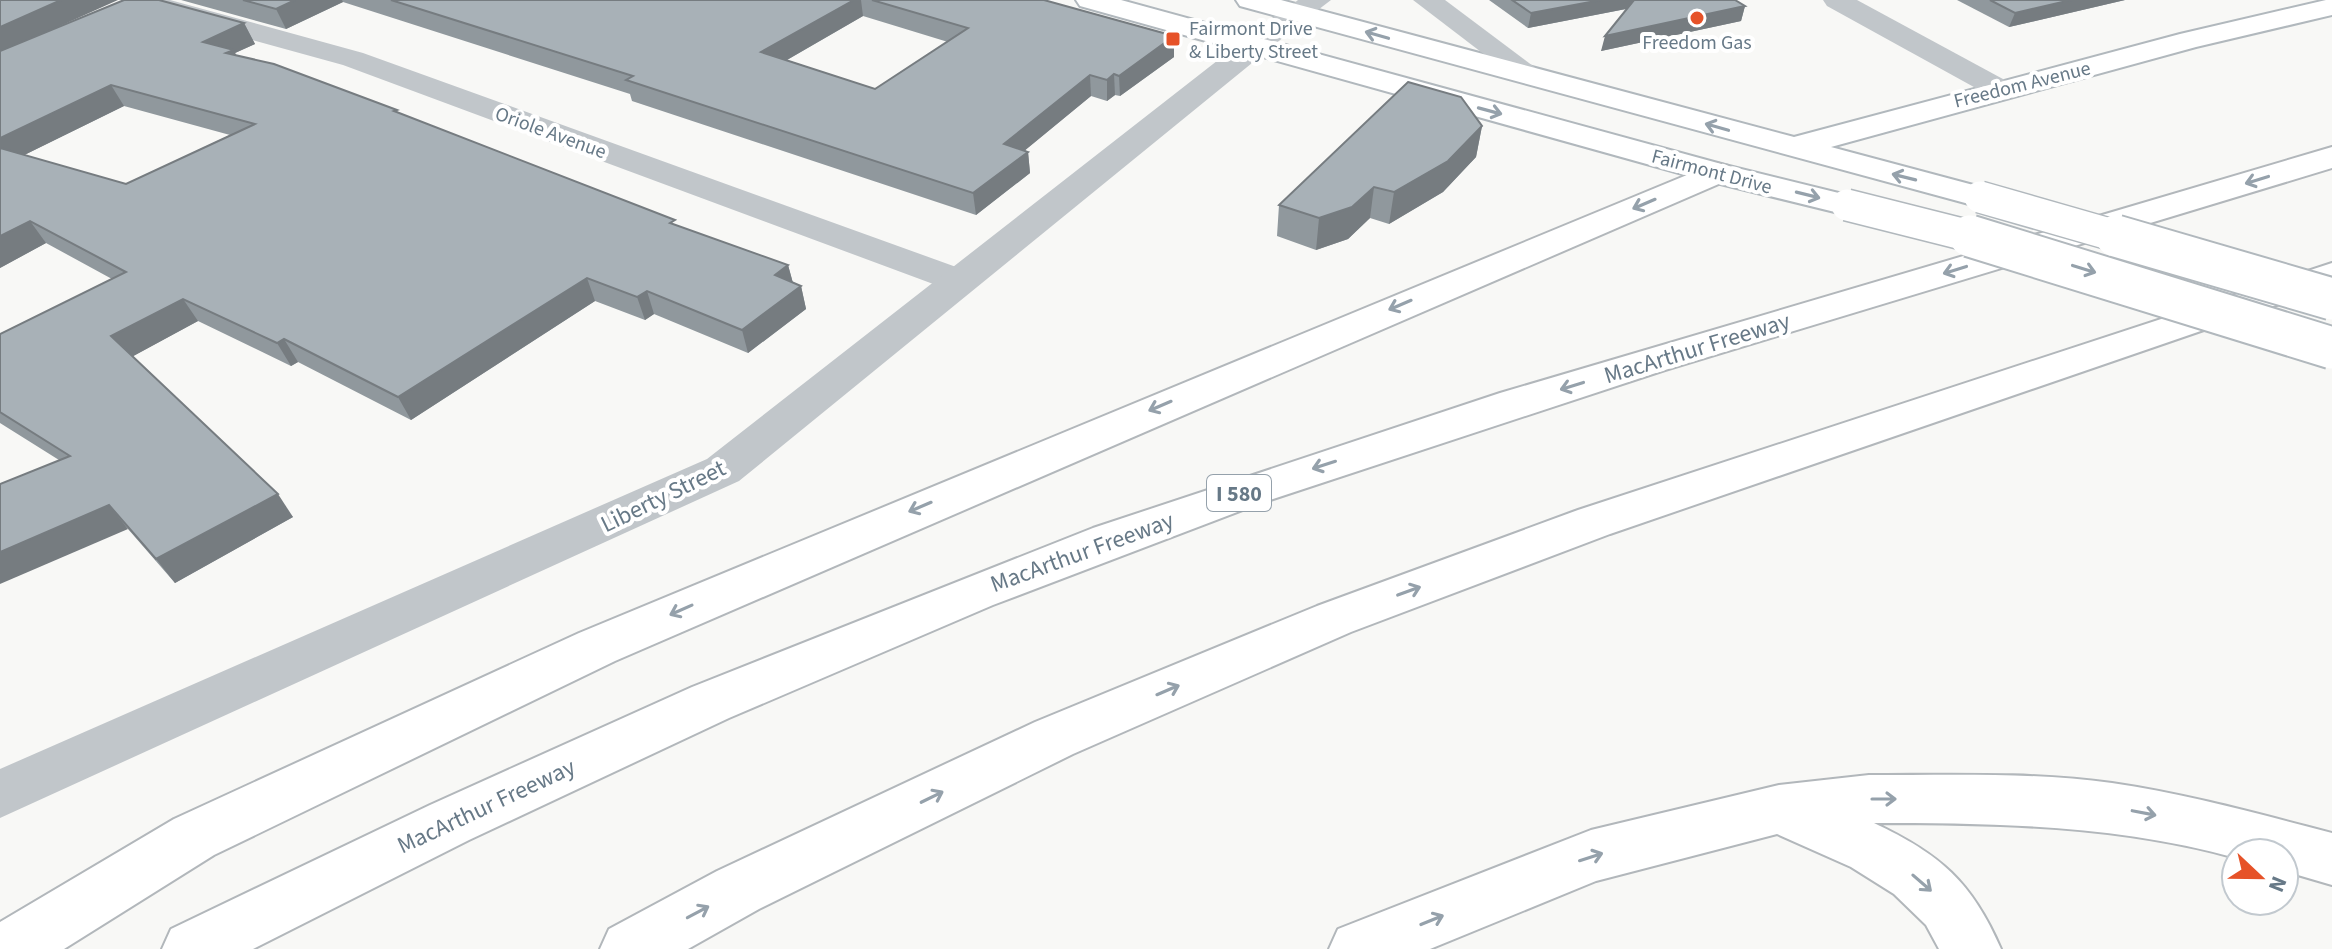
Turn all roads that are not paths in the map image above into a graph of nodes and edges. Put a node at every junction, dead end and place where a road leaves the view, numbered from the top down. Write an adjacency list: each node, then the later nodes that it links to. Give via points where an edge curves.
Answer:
1 (1090, 0): 8 (main road, Fairmont Drive)
2 (1250, 0): 6 (main road, Fairmont Drive)
3 (1427, 0): 9 (street)
4 (1837, 0): 10 (street)
5 (135, 5): 15 (street, Oriole Avenue, via 353,59)
6 (1306, 6): 8 (street, Liberty Street); 9 (main road, Fairmont Drive, one-way to 6)
7 (2332, 7): 10 (main road, Freedom Avenue)
8 (1254, 46): 13 (main road, Fairmont Drive, one-way to 13); 15 (street, Liberty Street)
9 (1530, 75): 11 (main road, Fairmont Drive, one-way to 9)
10 (2003, 91): 11 (main road, Freedom Avenue)
11 (1792, 148): 13 (main road, Freedom Avenue); 16 (main road, Fairmont Drive, one-way to 11, bridge)
12 (2332, 157): 22 (main road, MacArthur Freeway / I 580, one-way to 22, via 1491,410 1244,492 973,592 670,720)
13 (1716, 173): 17 (main road, Fairmont Drive, one-way to 17, bridge, via 1999,244); 21 (main road, Freedom Avenue, one-way to 21, via 786,564 540,673 194,837)
14 (2332, 274): 23 (main road, one-way to 14, via 738,890 1054,738 1334,619 1594,522)
15 (957, 280): 18 (street, Liberty Street, via 723,470)
16 (2332, 299)
17 (2332, 348)
18 (0, 794)
19 (1779, 809): 20 (main road, one-way to 20, via 1869,799 2110,807 2208,825); 24 (main road, one-way to 19, via 1591,856); 25 (main road, one-way to 25, via 1903,867 1945,903)
20 (2332, 859)
21 (10, 949)
22 (192, 949)
23 (630, 949)
24 (1359, 949)
25 (1971, 949)

